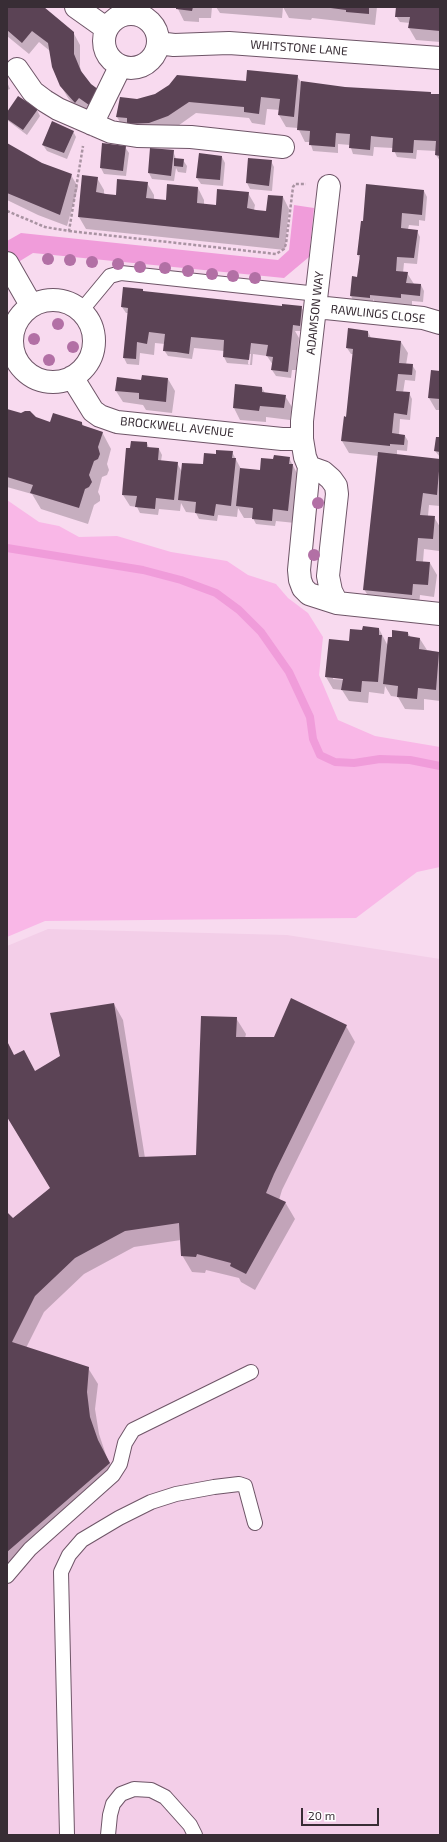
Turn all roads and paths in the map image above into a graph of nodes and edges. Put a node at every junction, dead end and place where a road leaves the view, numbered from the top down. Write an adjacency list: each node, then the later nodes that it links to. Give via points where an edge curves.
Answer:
1 (76, 7): 2 (street)
2 (107, 29): 3 (street, via 116,18 134,14 143,16 156,30); 5 (street, via 103,39 104,47 107,55)
3 (158, 43): 4 (street, WHITSTONE LANE, via 229,43); 5 (street, via 154,57 147,64 139,68)
4 (440, 58)
5 (120, 67): 7 (street)
6 (17, 69): 7 (street, via 33,92 44,101)
7 (92, 124): 8 (street, via 124,134 191,137); 11 (path, via 81,151)
8 (283, 147)
9 (329, 186): 11 (path, via 295,184 286,244 284,249 276,254); 13 (street, ADAMSON WAY)
10 (7, 211): 11 (path, via 45,227)
11 (69, 231)
12 (9, 266): 14 (street)
13 (317, 300): 15 (lane, via 115,273 106,280); 16 (street, RAWLINGS CLOSE); 18 (street, ADAMSON WAY)
14 (31, 306): 15 (street, via 55,300 69,303); 17 (street, via 20,315 14,327 13,352 18,363 26,373 38,379 51,382)
15 (81, 311): 17 (street, via 94,335 93,350 88,363)
16 (440, 323)
17 (72, 377): 18 (street, BROCKWELL AVENUE, via 93,411 117,422)
18 (302, 439): 19 (street, ADAMSON WAY)
19 (309, 467): 20 (street, via 323,472 336,486 328,584); 20 (street, via 300,580 309,594)
20 (337, 603): 21 (street)
21 (440, 614)
22 (251, 1372): 24 (lane, via 133,1430 125,1443 120,1464 113,1475 30,1549)
23 (255, 1523): 25 (lane, via 244,1486 239,1484 214,1487 151,1502 82,1540 69,1555 61,1572)
24 (7, 1576)
25 (67, 1835)
26 (108, 1835): 27 (lane, via 113,1804 121,1794 134,1789 151,1790 165,1797 190,1825)
27 (195, 1835)

